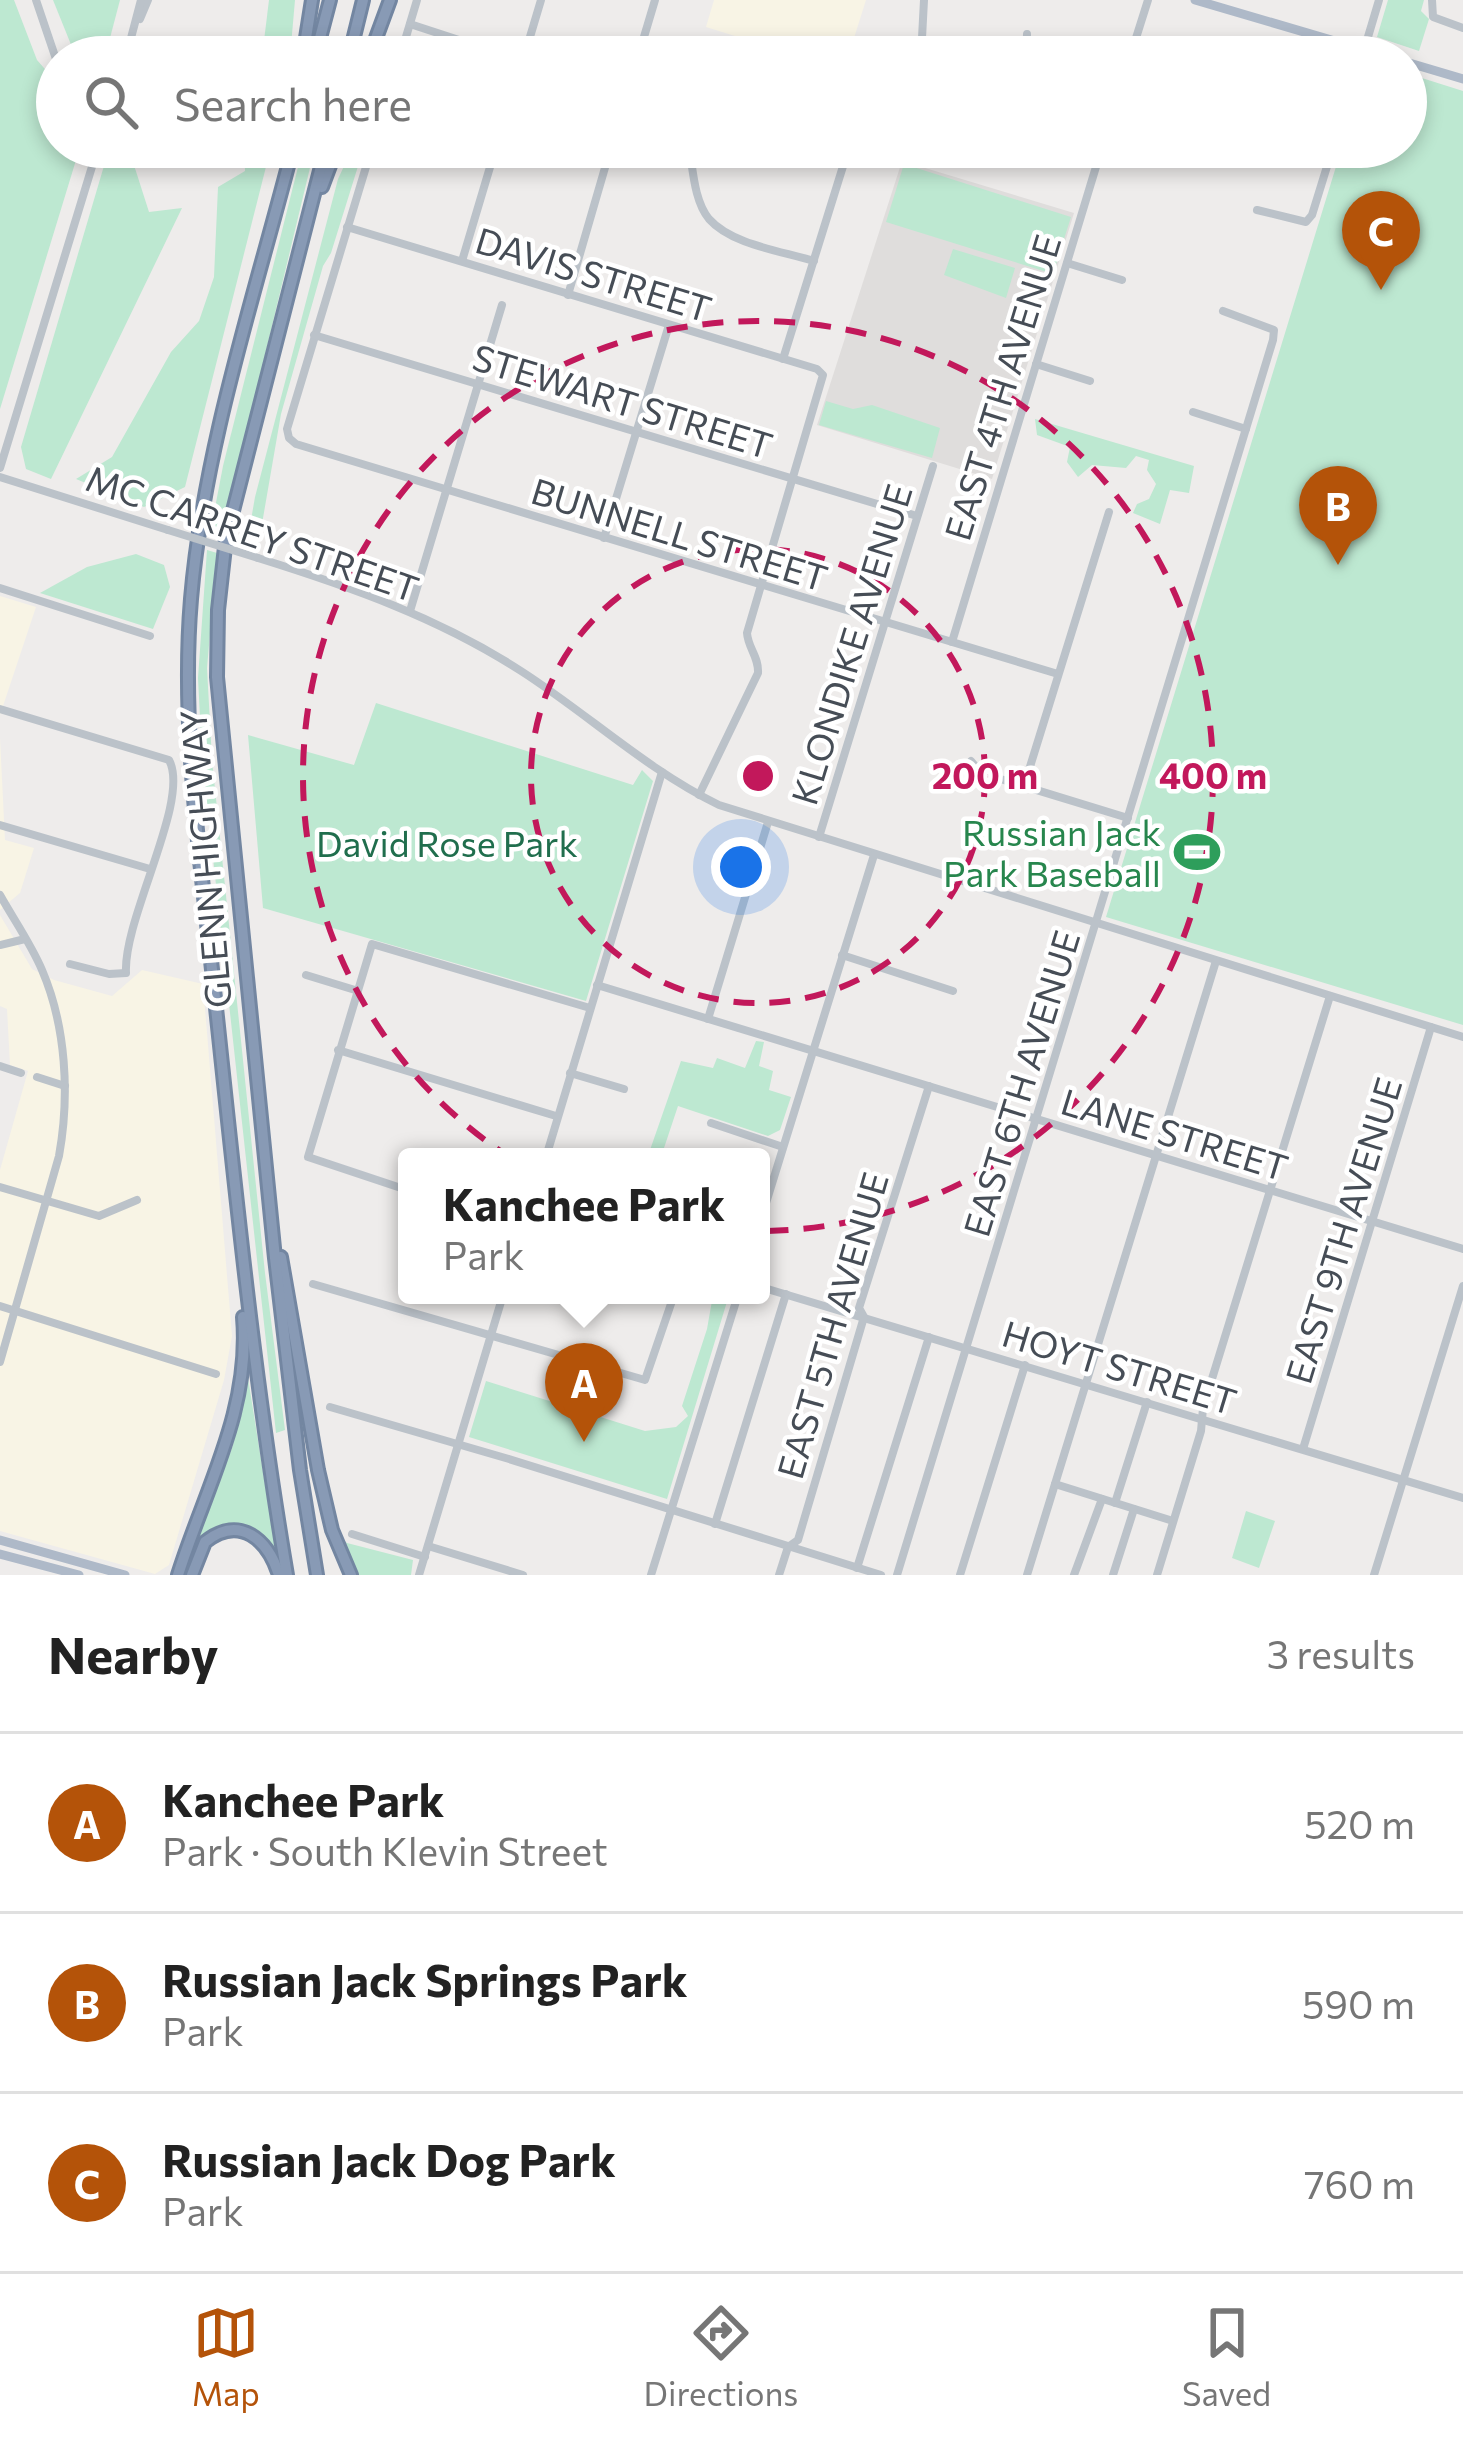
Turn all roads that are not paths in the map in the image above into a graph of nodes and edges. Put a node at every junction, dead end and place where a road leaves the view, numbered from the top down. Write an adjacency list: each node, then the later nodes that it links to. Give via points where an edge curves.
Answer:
1 (36, 0): 17 (street)
2 (144, 0): 18 (street)
3 (312, 0): 19 (highway)
4 (330, 0): 20 (highway)
5 (363, 0): 21 (highway)
6 (390, 0): 22 (highway)
7 (417, 0): 15 (street)
8 (542, 0): 25 (street)
9 (655, 0): 26 (street)
10 (924, 0): 27 (street)
11 (1148, 0): 28 (street)
12 (1196, 0): 29 (main road)
13 (1379, 0): 30 (street)
14 (1432, 0): 16 (street, via 1433,16)
15 (410, 24): 23 (street); 24 (street)
16 (1463, 28)
17 (48, 36)
18 (132, 36)
19 (306, 36)
20 (321, 36)
21 (354, 36)
22 (377, 36)
23 (406, 36)
24 (447, 36)
25 (531, 36)
26 (644, 36)
27 (922, 36)
28 (1137, 36)
29 (1309, 36)
30 (1368, 36)
31 (1427, 68): 32 (main road)
32 (1463, 79)
33 (92, 168): 64 (street)
34 (284, 168): 120 (highway, GLENN HIGHWAY, via 218,439 191,598 192,789)
35 (321, 168): 46 (highway, GLENN HIGHWAY)
36 (330, 168): 46 (highway)
37 (365, 168): 45 (street)
38 (490, 168): 47 (street)
39 (605, 168): 51 (street)
40 (692, 168): 48 (street, via 708,218)
41 (841, 168): 48 (street)
42 (1095, 168): 49 (street, EAST 4TH AVENUE)
43 (1326, 168): 44 (street, via 1306,222)
44 (1257, 209)
45 (347, 227): 47 (street, DAVIS STREET); 55 (street)
46 (304, 235): 123 (highway, GLENN HIGHWAY, via 226,538 218,610 225,780)
47 (462, 261): 51 (street, DAVIS STREET)
48 (814, 261): 56 (street)
49 (1067, 263): 50 (street); 57 (street, EAST 4TH AVENUE)
50 (1122, 280)
51 (568, 295): 54 (street, DAVIS STREET)
52 (502, 304): 59 (street)
53 (1223, 311): 61 (street, EAST 6TH AVENUE, via 1274,330)
54 (669, 325): 56 (street, DAVIS STREET); 62 (street)
55 (314, 335): 59 (street, STEWART STREET); 67 (street, BUNNELL STREET, via 289,438)
56 (784, 359): 66 (street, DAVIS STREET, via 823,375)
57 (1036, 364): 58 (street); 76 (street, EAST 4TH AVENUE)
58 (1090, 381)
59 (479, 384): 62 (street, STEWART STREET); 67 (street)
60 (1193, 412): 61 (street)
61 (1246, 429): 83 (street, EAST 6TH AVENUE)
62 (636, 431): 66 (street, STEWART STREET); 70 (street)
63 (933, 466): 69 (street, KLONDIKE AVENUE)
64 (0, 468)
65 (0, 477): 73 (street, MC CARREY STREET, bridge)
66 (793, 479): 69 (street, STEWART STREET); 71 (street)
67 (446, 490): 70 (street, BUNNELL STREET); 73 (street)
68 (1108, 512): 77 (street)
69 (917, 516): 74 (street, KLONDIKE AVENUE)
70 (604, 538): 71 (street, BUNNELL STREET)
71 (762, 585): 74 (street, BUNNELL STREET); 82 (street, via 747,633 758,673)
72 (0, 588): 75 (street)
73 (410, 610): 80 (street, MC CARREY STREET, via 525,674)
74 (886, 624): 76 (street, BUNNELL STREET); 86 (street, KLONDIKE AVENUE)
75 (150, 636)
76 (952, 642): 77 (street, BUNNELL STREET)
77 (1058, 674): 81 (street)
78 (0, 709): 88 (street, via 169,760 173,796)
79 (971, 760): 81 (street, via 981,773)
80 (662, 772): 82 (street, MC CARREY STREET); 97 (street)
81 (1024, 786): 83 (street)
82 (699, 795): 84 (street, MC CARREY STREET)
83 (1128, 818): 90 (street, EAST 6TH AVENUE)
84 (768, 822): 86 (street, MC CARREY STREET); 102 (street)
85 (0, 825): 88 (street)
86 (819, 837): 87 (street, MC CARREY STREET)
87 (874, 855): 90 (street, MC CARREY STREET); 93 (street)
88 (150, 869): 95 (street, via 127,973)
89 (0, 896): 91 (street)
90 (1097, 923): 94 (street, MC CARREY STREET); 115 (street, EAST 6TH AVENUE)
91 (25, 939): 92 (street); 111 (street, via 53,1001)
92 (0, 945)
93 (842, 955): 99 (street); 105 (street)
94 (1216, 961): 100 (street, MC CARREY STREET); 119 (street)
95 (70, 964)
96 (306, 974): 98 (street)
97 (597, 985): 101 (street); 102 (street, LANE STREET)
98 (356, 990): 101 (street, via 372,944); 106 (street)
99 (953, 991)
100 (1330, 996): 103 (street, MC CARREY STREET); 125 (street)
101 (590, 1008): 109 (street)
102 (708, 1019): 105 (street, LANE STREET)
103 (1431, 1027): 104 (street, MC CARREY STREET); 128 (street, EAST 9TH AVENUE)
104 (1463, 1036)
105 (812, 1049): 112 (street, LANE STREET); 117 (street)
106 (338, 1050): 114 (street); 122 (street, via 308,1157)
107 (0, 1066): 108 (street)
108 (21, 1072)
109 (570, 1073): 113 (street); 114 (street)
110 (37, 1077): 111 (street)
111 (65, 1086): 127 (street)
112 (929, 1086): 115 (street, LANE STREET); 139 (street, EAST 5TH AVENUE, via 859,1308)
113 (624, 1089)
114 (556, 1116): 118 (street)
115 (1037, 1119): 119 (street, LANE STREET); 142 (street, EAST 6TH AVENUE)
116 (711, 1124): 117 (street)
117 (783, 1147): 124 (street)
118 (548, 1148)
119 (1156, 1155): 125 (street, LANE STREET); 146 (street)
120 (232, 1164): 169 (highway, via 244,1366 229,1437); 171 (highway, GLENN HIGHWAY)
121 (0, 1187): 127 (street)
122 (398, 1187)
123 (268, 1190): 172 (highway, GLENN HIGHWAY); 173 (highway, via 317,1471)
124 (770, 1190)
125 (1271, 1191): 128 (street, LANE STREET); 149 (street)
126 (136, 1200): 127 (street, via 99,1216)
127 (47, 1202): 138 (street)
128 (1373, 1221): 129 (street, LANE STREET); 151 (street, EAST 9TH AVENUE)
129 (1463, 1249)
130 (313, 1284): 140 (street)
131 (1463, 1286): 152 (street)
132 (770, 1290): 133 (street, HOYT STREET)
133 (786, 1294): 139 (street, HOYT STREET); 160 (street)
134 (500, 1304): 140 (street)
135 (672, 1304): 140 (street, via 645,1380)
136 (735, 1304): 157 (street)
137 (0, 1306): 138 (street)
138 (15, 1311): 143 (street); 145 (street)
139 (864, 1317): 141 (street, HOYT STREET); 163 (street, EAST 5TH AVENUE, via 798,1540)
140 (491, 1336): 150 (street)
141 (929, 1337): 142 (street, HOYT STREET); 166 (street)
142 (967, 1348): 144 (street, HOYT STREET); 179 (street, EAST 6TH AVENUE)
143 (0, 1362)
144 (1025, 1365): 146 (street, HOYT STREET); 180 (street)
145 (217, 1374)
146 (1086, 1383): 147 (street, HOYT STREET); 153 (street)
147 (1147, 1402): 149 (street, HOYT STREET); 156 (street)
148 (330, 1407): 150 (street)
149 (1202, 1419): 151 (street, HOYT STREET); 159 (street)
150 (458, 1443): 157 (street); 164 (street)
151 (1304, 1449): 152 (street, HOYT STREET)
152 (1403, 1480): 154 (street, HOYT STREET); 185 (street)
153 (1055, 1484): 155 (street); 181 (street)
154 (1463, 1498)
155 (1102, 1499): 156 (street); 182 (street)
156 (1115, 1503): 158 (street)
157 (671, 1509): 160 (street); 176 (street)
158 (1134, 1509): 159 (street); 183 (street)
159 (1173, 1521): 184 (street)
160 (716, 1524): 163 (street)
161 (352, 1534): 164 (street)
162 (0, 1540): 168 (main road)
163 (788, 1547): 166 (street); 177 (street, EAST 5TH AVENUE)
164 (426, 1552): 174 (street); 175 (street)
165 (0, 1554): 167 (main road)
166 (857, 1568): 178 (street)
167 (80, 1575)
168 (125, 1575)
169 (178, 1575)
170 (192, 1575): 171 (highway, via 205,1542 231,1529 259,1538)
171 (283, 1575)
172 (317, 1575)
173 (351, 1575)
174 (419, 1575)
175 (523, 1575)
176 (651, 1575)
177 (779, 1575)
178 (881, 1575)
179 (897, 1575)
180 (960, 1575)
181 (1027, 1575)
182 (1074, 1575)
183 (1113, 1575)
184 (1157, 1575)
185 (1374, 1575)

